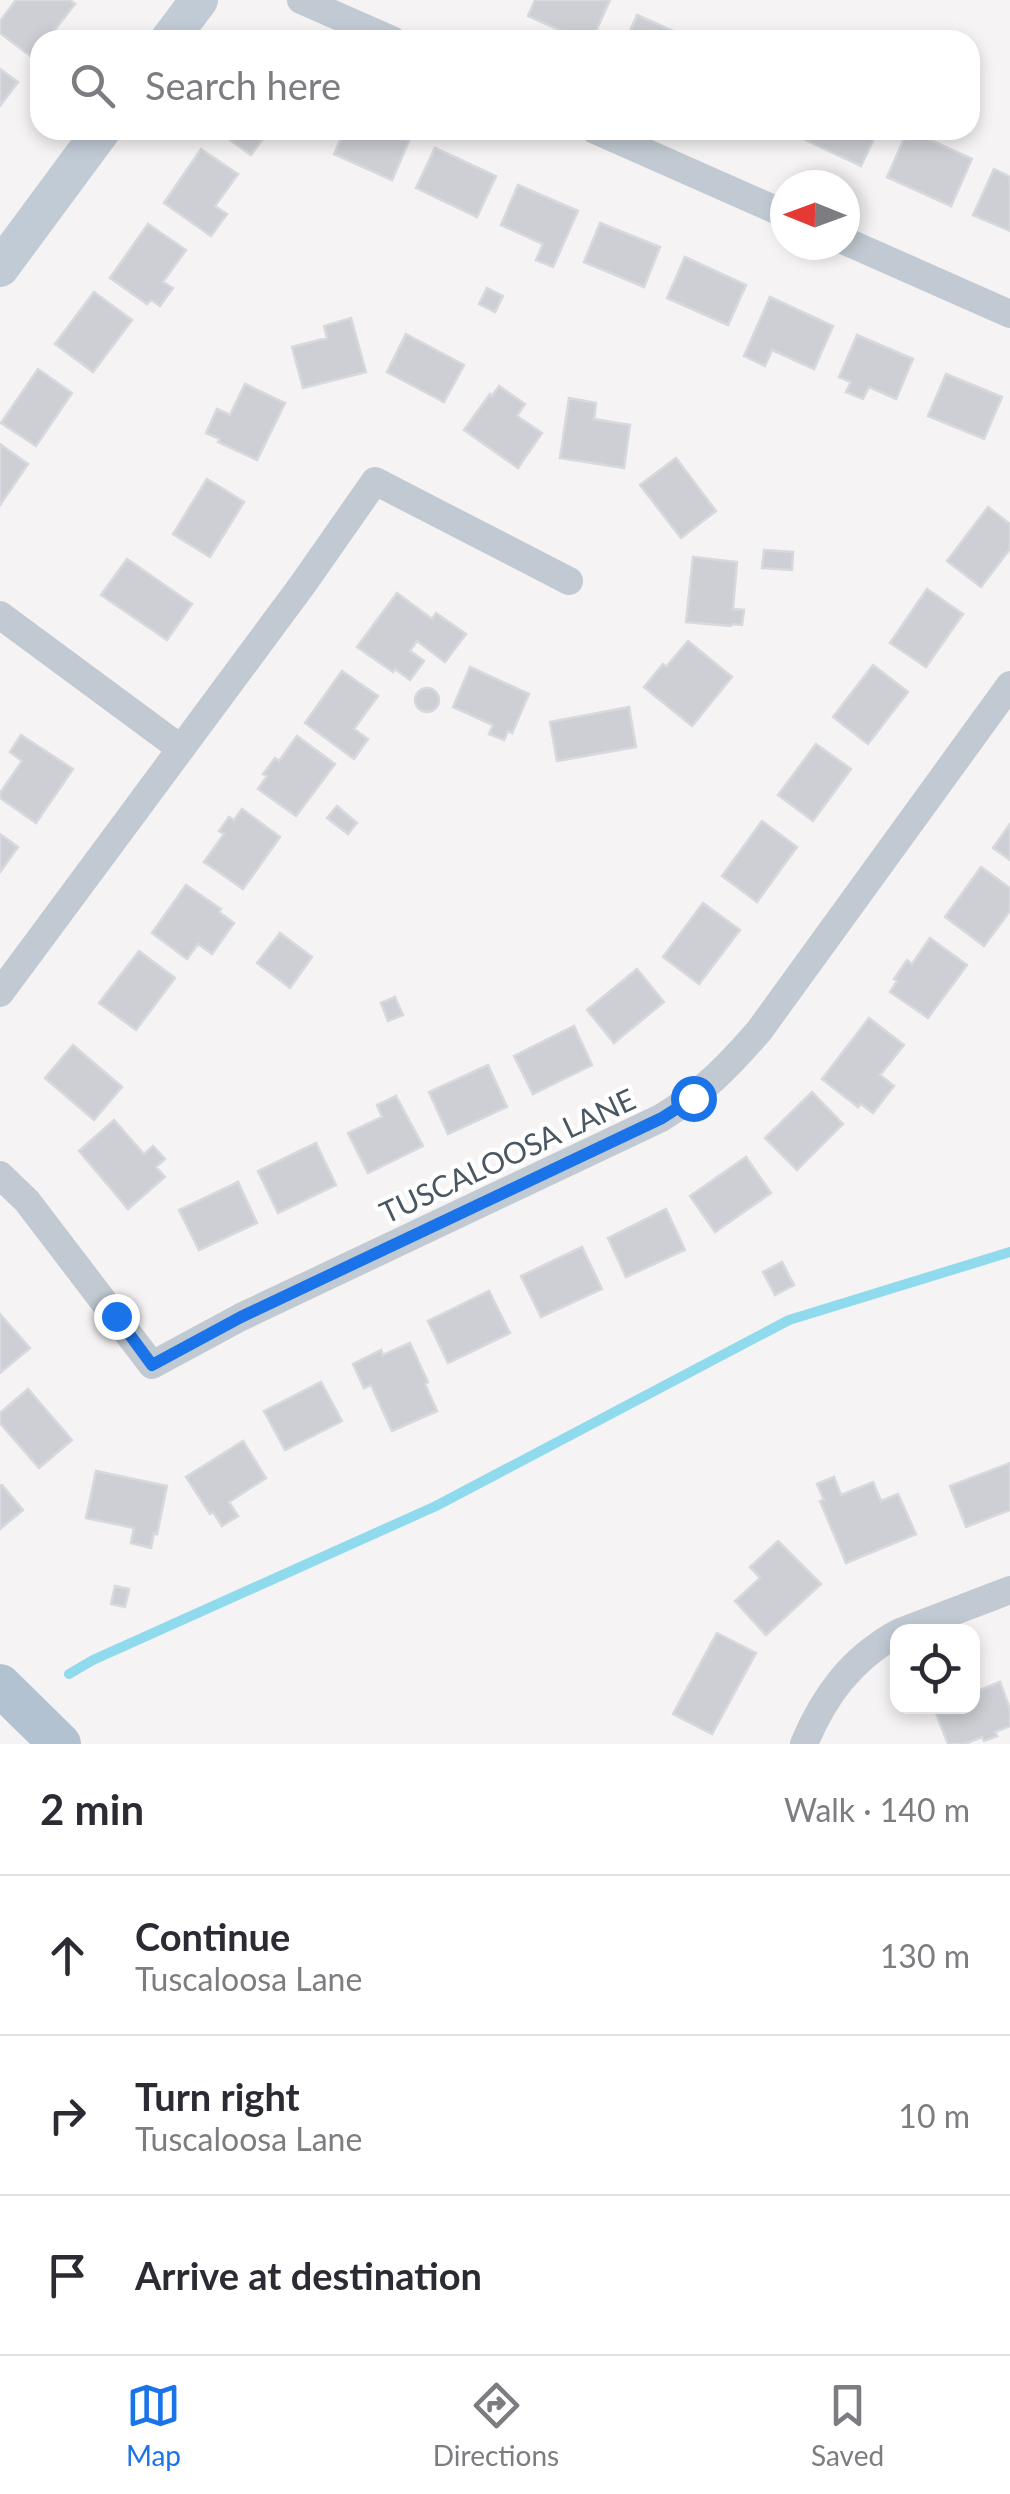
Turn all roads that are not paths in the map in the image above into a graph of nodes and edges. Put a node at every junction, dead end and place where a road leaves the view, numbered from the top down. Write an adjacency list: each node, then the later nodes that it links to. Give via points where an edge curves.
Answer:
1 (199, 0): 3 (street)
2 (301, 0): 4 (street)
3 (176, 30)
4 (369, 30)
5 (95, 140): 9 (street)
6 (618, 140): 7 (street)
7 (770, 207)
8 (860, 248): 10 (street)
9 (0, 268)
10 (1010, 314)
11 (569, 581): 14 (street, via 375,482)
12 (0, 615): 14 (street)
13 (1010, 684): 16 (street, TUSCALOOSA LANE, via 759,1031 723,1073 662,1118 152,1365)
14 (180, 748): 15 (street)
15 (0, 993)
16 (0, 1175)
17 (1010, 1590): 18 (street)
18 (920, 1624)
19 (890, 1637): 22 (street, via 842,1678)
20 (0, 1685): 21 (main road)
21 (60, 1744)
22 (804, 1744)

